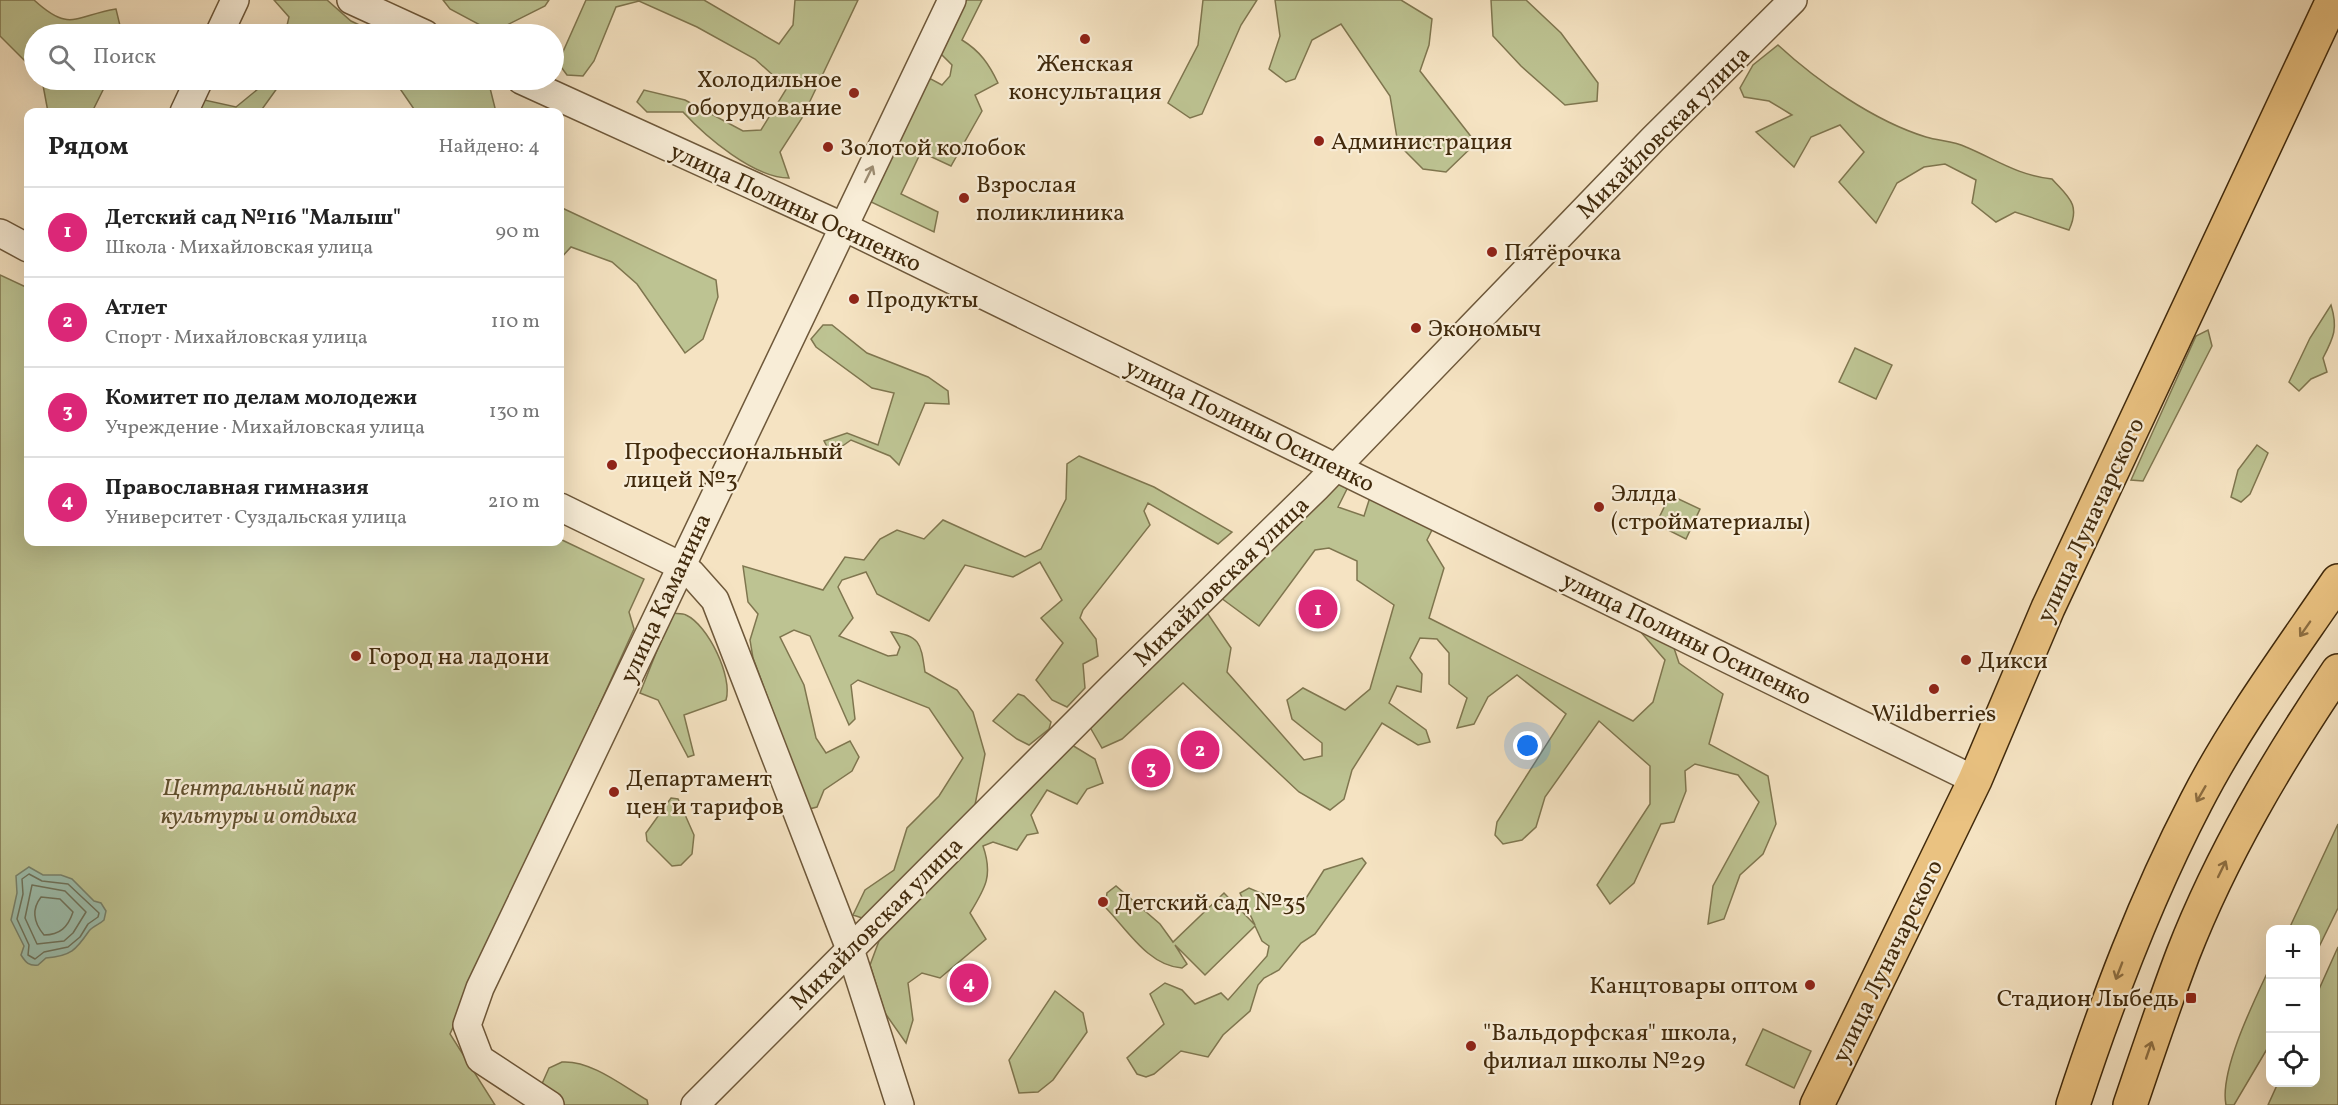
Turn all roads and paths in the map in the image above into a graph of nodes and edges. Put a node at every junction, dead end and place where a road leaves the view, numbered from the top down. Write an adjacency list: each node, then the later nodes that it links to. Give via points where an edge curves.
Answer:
1 (235, 0): 6 (street)
2 (351, 0): 7 (street)
3 (952, 0): 11 (street, улица Каманина, one-way to 3)
4 (1793, 0): 14 (street, Михайловская улица)
5 (2333, 0): 19 (main road, улица Луначарского, via 2048,608)
6 (224, 24)
7 (403, 24)
8 (194, 90): 10 (street)
9 (543, 90): 11 (street, улица Полины Осипенко)
10 (186, 108)
11 (844, 227): 14 (street, улица Полины Осипенко); 16 (street, улица Каманина)
12 (0, 234): 13 (street)
13 (24, 246)
14 (1336, 466): 19 (street, улица Полины Осипенко); 20 (street, Михайловская улица)
15 (564, 509): 16 (street)
16 (681, 566): 20 (street, via 715,600); 21 (street, улица Каманина, via 480,988 467,1025 480,1059)
17 (2338, 581): 25 (main road, one-way to 25, via 2263,690 2196,801 2136,927)
18 (2338, 671): 26 (main road, one-way to 18, via 2183,953 2218,876 2253,804)
19 (1975, 780): 24 (main road, улица Луначарского)
20 (850, 949): 22 (street, Михайловская улица); 23 (street)
21 (550, 1105)
22 (694, 1105)
23 (900, 1105)
24 (1817, 1105)
25 (2073, 1105)
26 (2130, 1105)

